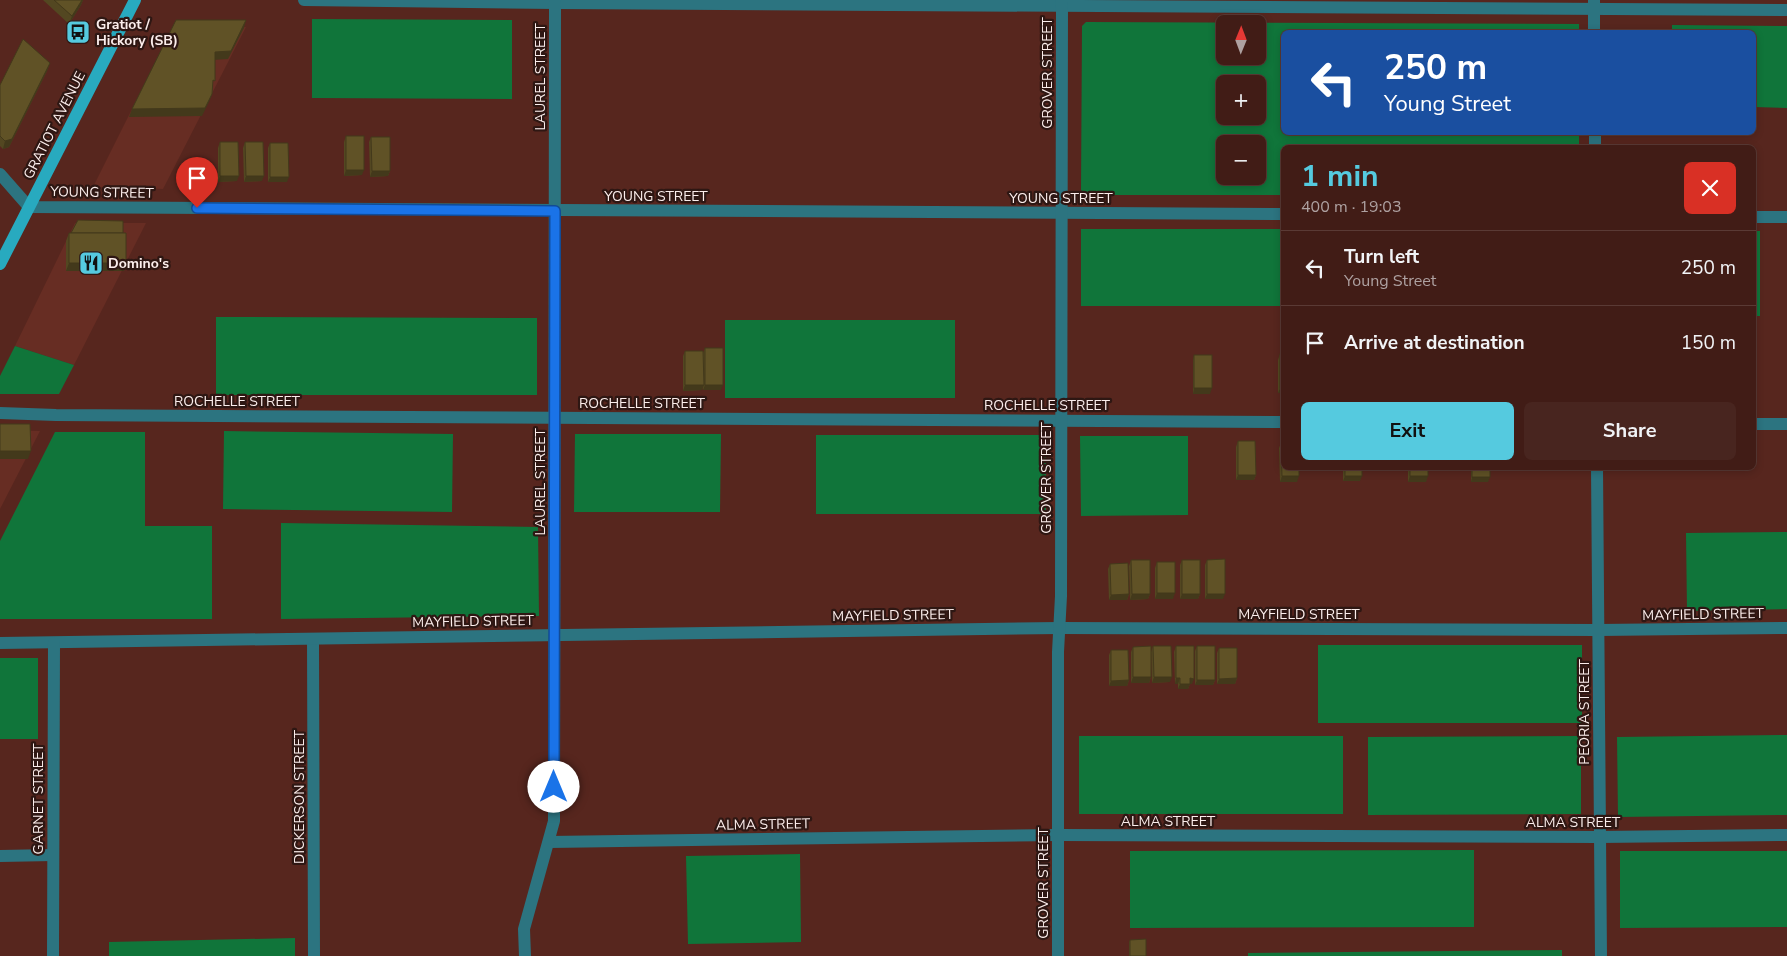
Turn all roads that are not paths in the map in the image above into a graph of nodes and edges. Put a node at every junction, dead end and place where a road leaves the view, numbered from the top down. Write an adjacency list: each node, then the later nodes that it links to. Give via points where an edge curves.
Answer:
1 (135, 0): 9 (main road, GRATIOT AVENUE)
2 (304, 0): 4 (street)
3 (1062, 3): 4 (street); 5 (street); 11 (street, GROVER STREET)
4 (555, 4): 10 (street, LAUREL STREET)
5 (1594, 4): 6 (street); 7 (street)
6 (1787, 10)
7 (1594, 30)
8 (0, 174): 9 (street)
9 (29, 207): 10 (street, YOUNG STREET); 15 (main road, GRATIOT AVENUE)
10 (555, 211): 11 (street, YOUNG STREET); 17 (street, LAUREL STREET)
11 (1062, 213): 12 (street, YOUNG STREET); 18 (street, GROVER STREET)
12 (1281, 214)
13 (1756, 217): 14 (street)
14 (1787, 217)
15 (0, 264)
16 (0, 413): 17 (street, ROCHELLE STREET)
17 (555, 417): 18 (street, ROCHELLE STREET); 26 (street, LAUREL STREET)
18 (1061, 420): 19 (street, ROCHELLE STREET); 23 (street, GROVER STREET)
19 (1281, 422)
20 (1756, 424): 21 (street)
21 (1787, 424)
22 (1597, 470): 25 (street, PEORIA STREET)
23 (1059, 628): 25 (street, MAYFIELD STREET); 26 (street, MAYFIELD STREET); 30 (street, GROVER STREET)
24 (1787, 628): 25 (street, MAYFIELD STREET)
25 (1599, 630): 32 (street, PEORIA STREET)
26 (555, 635): 27 (street, MAYFIELD STREET); 33 (street, LAUREL STREET, via 554,821)
27 (313, 639): 29 (street, MAYFIELD STREET); 37 (street, DICKERSON STREET)
28 (0, 643): 29 (street, MAYFIELD STREET)
29 (54, 643): 34 (street, GARNET STREET)
30 (1058, 835): 32 (street, ALMA STREET); 33 (street, ALMA STREET); 39 (street, GROVER STREET)
31 (1787, 835): 32 (street, ALMA STREET)
32 (1600, 837): 40 (street, PEORIA STREET)
33 (549, 842): 38 (street, LAUREL STREET, via 524,929)
34 (53, 855): 35 (street); 36 (street, GARNET STREET)
35 (0, 856)
36 (53, 956)
37 (314, 956)
38 (525, 956)
39 (1058, 956)
40 (1601, 956)

